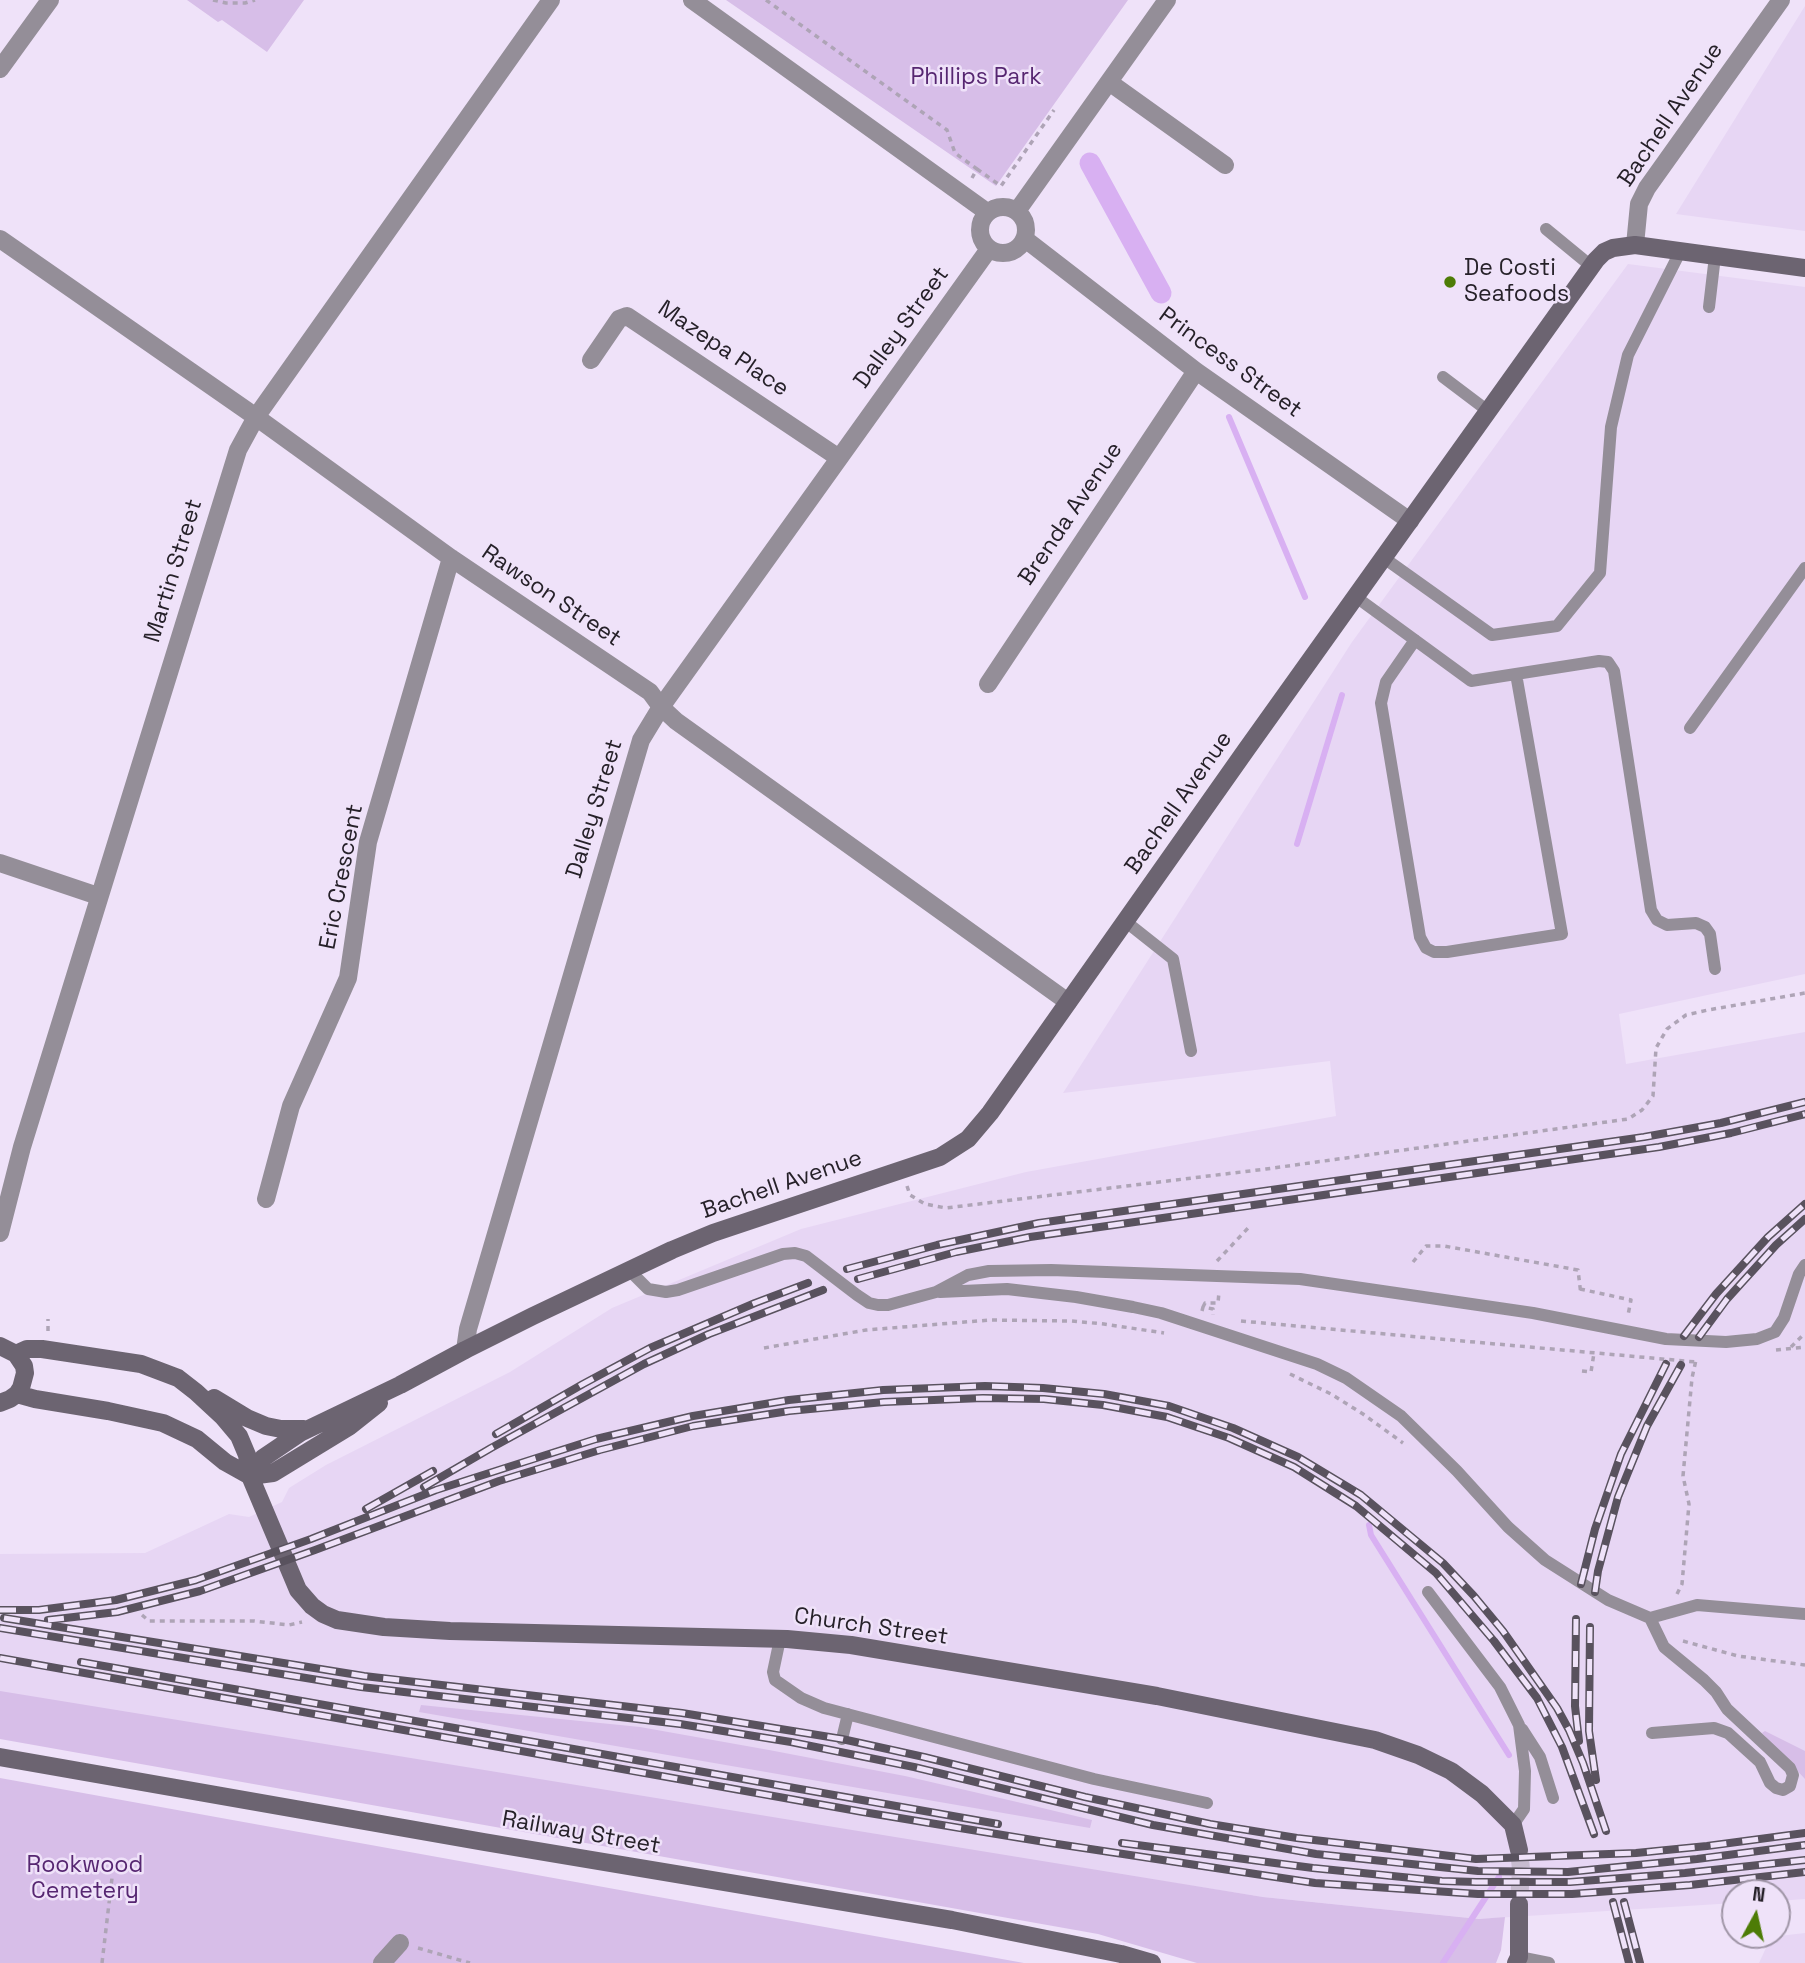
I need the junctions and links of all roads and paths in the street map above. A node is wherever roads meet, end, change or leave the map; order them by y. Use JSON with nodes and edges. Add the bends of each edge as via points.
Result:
{"nodes":[{"id":1,"x":50,"y":0,"type":"edge"},
{"id":2,"x":213,"y":0,"type":"edge"},
{"id":3,"x":255,"y":0,"type":"edge"},
{"id":4,"x":551,"y":0,"type":"edge"},
{"id":5,"x":692,"y":0,"type":"edge"},
{"id":6,"x":766,"y":0,"type":"edge"},
{"id":7,"x":1167,"y":0,"type":"edge"},
{"id":8,"x":1781,"y":0,"type":"edge"},
{"id":9,"x":0,"y":69,"type":"edge"},
{"id":10,"x":1109,"y":82,"type":"junction"},
{"id":11,"x":1054,"y":110,"type":"dead end"},
{"id":12,"x":1225,"y":164,"type":"dead end"},
{"id":13,"x":977,"y":169,"type":"junction"},
{"id":14,"x":961,"y":194,"type":"junction"},
{"id":15,"x":1017,"y":211,"type":"junction"},
{"id":16,"x":987,"y":212,"type":"junction"},
{"id":17,"x":1546,"y":229,"type":"dead end"},
{"id":18,"x":0,"y":239,"type":"edge"},
{"id":19,"x":1025,"y":239,"type":"junction"},
{"id":20,"x":1634,"y":245,"type":"junction"},
{"id":21,"x":989,"y":249,"type":"junction"},
{"id":22,"x":1679,"y":251,"type":"junction"},
{"id":23,"x":1715,"y":256,"type":"junction"},
{"id":24,"x":1591,"y":266,"type":"junction"},
{"id":25,"x":1805,"y":268,"type":"edge"},
{"id":26,"x":1709,"y":307,"type":"dead end"},
{"id":27,"x":591,"y":360,"type":"dead end"},
{"id":28,"x":1196,"y":371,"type":"junction"},
{"id":29,"x":1443,"y":377,"type":"dead end"},
{"id":30,"x":1489,"y":411,"type":"junction"},
{"id":31,"x":256,"y":417,"type":"junction"},
{"id":32,"x":839,"y":458,"type":"junction"},
{"id":33,"x":1410,"y":522,"type":"junction"},
{"id":34,"x":451,"y":558,"type":"junction"},
{"id":35,"x":1384,"y":558,"type":"junction"},
{"id":36,"x":1805,"y":568,"type":"edge"},
{"id":37,"x":1356,"y":597,"type":"junction"},
{"id":38,"x":1415,"y":640,"type":"junction"},
{"id":39,"x":1516,"y":674,"type":"junction"},
{"id":40,"x":988,"y":684,"type":"dead end"},
{"id":41,"x":661,"y":707,"type":"junction"},
{"id":42,"x":1690,"y":728,"type":"dead end"},
{"id":43,"x":0,"y":863,"type":"edge"},
{"id":44,"x":98,"y":896,"type":"junction"},
{"id":45,"x":1125,"y":921,"type":"junction"},
{"id":46,"x":1715,"y":969,"type":"dead end"},
{"id":47,"x":1805,"y":993,"type":"edge"},
{"id":48,"x":1068,"y":1002,"type":"junction"},
{"id":49,"x":1191,"y":1051,"type":"dead end"},
{"id":50,"x":900,"y":1170,"type":"junction"},
{"id":51,"x":266,"y":1199,"type":"dead end"},
{"id":52,"x":0,"y":1233,"type":"edge"},
{"id":53,"x":1413,"y":1262,"type":"dead end"},
{"id":54,"x":1805,"y":1265,"type":"edge"},
{"id":55,"x":630,"y":1271,"type":"junction"},
{"id":56,"x":936,"y":1292,"type":"junction"},
{"id":57,"x":1628,"y":1317,"type":"dead end"},
{"id":58,"x":1212,"y":1319,"type":"dead end"},
{"id":59,"x":1234,"y":1320,"type":"dead end"},
{"id":60,"x":1197,"y":1325,"type":"junction"},
{"id":61,"x":1805,"y":1333,"type":"edge"},
{"id":62,"x":1170,"y":1334,"type":"dead end"},
{"id":63,"x":764,"y":1348,"type":"dead end"},
{"id":64,"x":1790,"y":1349,"type":"dead end"},
{"id":65,"x":8,"y":1350,"type":"edge"},
{"id":66,"x":465,"y":1350,"type":"junction"},
{"id":67,"x":1594,"y":1353,"type":"junction"},
{"id":68,"x":1696,"y":1356,"type":"dead end"},
{"id":69,"x":1694,"y":1362,"type":"junction"},
{"id":70,"x":1582,"y":1371,"type":"dead end"},
{"id":71,"x":1287,"y":1373,"type":"dead end"},
{"id":72,"x":178,"y":1378,"type":"junction"},
{"id":73,"x":400,"y":1385,"type":"junction"},
{"id":74,"x":17,"y":1394,"type":"junction"},
{"id":75,"x":0,"y":1403,"type":"edge"},
{"id":76,"x":308,"y":1429,"type":"junction"},
{"id":77,"x":1407,"y":1446,"type":"dead end"},
{"id":78,"x":250,"y":1476,"type":"junction"},
{"id":79,"x":1428,"y":1592,"type":"dead end"},
{"id":80,"x":1667,"y":1613,"type":"junction"},
{"id":81,"x":1805,"y":1614,"type":"edge"},
{"id":82,"x":142,"y":1615,"type":"dead end"},
{"id":83,"x":327,"y":1616,"type":"junction"},
{"id":84,"x":1650,"y":1618,"type":"junction"},
{"id":85,"x":780,"y":1639,"type":"junction"},
{"id":86,"x":1681,"y":1640,"type":"dead end"},
{"id":87,"x":1805,"y":1665,"type":"edge"},
{"id":88,"x":848,"y":1714,"type":"junction"},
{"id":89,"x":1519,"y":1725,"type":"junction"},
{"id":90,"x":1652,"y":1733,"type":"dead end"},
{"id":91,"x":842,"y":1739,"type":"dead end"},
{"id":92,"x":0,"y":1757,"type":"edge"},
{"id":93,"x":1553,"y":1798,"type":"dead end"},
{"id":94,"x":1207,"y":1803,"type":"dead end"},
{"id":95,"x":1513,"y":1825,"type":"junction"},
{"id":96,"x":1519,"y":1850,"type":"tunnel mouth"},
{"id":97,"x":112,"y":1878,"type":"dead end"},
{"id":98,"x":1519,"y":1903,"type":"tunnel mouth"},
{"id":99,"x":400,"y":1943,"type":"joint"},
{"id":100,"x":1518,"y":1960,"type":"edge"},
{"id":101,"x":102,"y":1963,"type":"edge"},
{"id":102,"x":382,"y":1963,"type":"edge"},
{"id":103,"x":470,"y":1963,"type":"edge"},
{"id":104,"x":1152,"y":1963,"type":"edge"},
{"id":105,"x":1549,"y":1963,"type":"edge"}],
"edges":[{"from":1,"to":9,"type":"street"},
{"from":2,"to":3,"type":"path"},
{"from":4,"to":31,"type":"street","name":"Martin Street"},
{"from":5,"to":14,"type":"street"},
{"from":6,"to":13,"type":"path","via":[[947,130],[955,153]]},
{"from":7,"to":10,"type":"street"},
{"from":8,"to":20,"type":"street","name":"Bachell Avenue","via":[[1647,188],[1639,204]]},
{"from":10,"to":12,"type":"street"},
{"from":10,"to":15,"type":"street"},
{"from":11,"to":13,"type":"path","via":[[1001,186]]},
{"from":13,"to":14,"type":"path"},
{"from":14,"to":16,"type":"street"},
{"from":15,"to":16,"type":"street","via":[[1002,206]]},
{"from":15,"to":19,"type":"street","via":[[1026,223]]},
{"from":16,"to":21,"type":"street","via":[[979,231]]},
{"from":17,"to":24,"type":"lane"},
{"from":18,"to":31,"type":"street","name":"Rawson Street"},
{"from":19,"to":21,"type":"street","via":[[1009,252]]},
{"from":19,"to":28,"type":"street","name":"Princess Street"},
{"from":20,"to":22,"type":"main road"},
{"from":20,"to":24,"type":"main road","name":"Bachell Avenue","via":[[1604,252]]},
{"from":21,"to":32,"type":"street","name":"Dalley Street"},
{"from":22,"to":23,"type":"main road"},
{"from":22,"to":35,"type":"lane","via":[[1628,355],[1611,427],[1600,573],[1558,626],[1492,635]]},
{"from":23,"to":25,"type":"main road"},
{"from":23,"to":26,"type":"lane"},
{"from":24,"to":30,"type":"main road","name":"Bachell Avenue"},
{"from":27,"to":32,"type":"street","name":"Mazepa Place","via":[[619,318],[627,316]]},
{"from":28,"to":33,"type":"street","name":"Princess Street"},
{"from":28,"to":40,"type":"street","name":"Brenda Avenue"},
{"from":29,"to":30,"type":"lane"},
{"from":30,"to":33,"type":"main road","name":"Bachell Avenue"},
{"from":31,"to":34,"type":"street","name":"Rawson Street"},
{"from":31,"to":44,"type":"street","name":"Martin Street","via":[[238,450]]},
{"from":32,"to":41,"type":"street","name":"Dalley Street"},
{"from":33,"to":35,"type":"main road","name":"Bachell Avenue"},
{"from":34,"to":41,"type":"street","name":"Rawson Street","via":[[650,692]]},
{"from":34,"to":51,"type":"street","name":"Eric Crescent","via":[[369,842],[348,978],[291,1107]]},
{"from":35,"to":37,"type":"main road","name":"Bachell Avenue"},
{"from":36,"to":42,"type":"lane"},
{"from":37,"to":38,"type":"lane"},
{"from":37,"to":45,"type":"main road","name":"Bachell Avenue"},
{"from":38,"to":39,"type":"lane","via":[[1471,681]]},
{"from":38,"to":39,"type":"lane","via":[[1386,682],[1381,703],[1420,937],[1434,952],[1562,933]]},
{"from":39,"to":46,"type":"lane","via":[[1599,661],[1614,671],[1651,910],[1667,925],[1696,923],[1705,927]]},
{"from":41,"to":48,"type":"street","name":"Rawson Street"},
{"from":41,"to":66,"type":"street","name":"Dalley Street","via":[[640,740]]},
{"from":43,"to":44,"type":"street"},
{"from":44,"to":52,"type":"street","name":"Martin Street"},
{"from":45,"to":48,"type":"main road","name":"Bachell Avenue"},
{"from":45,"to":49,"type":"lane","via":[[1173,959]]},
{"from":47,"to":50,"type":"path","via":[[1708,1010],[1686,1016],[1667,1029],[1656,1048],[1653,1096],[1628,1119],[946,1208],[925,1204],[911,1195]]},
{"from":48,"to":50,"type":"main road","name":"Bachell Avenue","via":[[968,1139],[940,1157]]},
{"from":50,"to":55,"type":"main road","name":"Bachell Avenue","via":[[713,1233]]},
{"from":53,"to":57,"type":"path","via":[[1426,1246],[1444,1246],[1578,1270],[1581,1292],[1631,1300]]},
{"from":54,"to":56,"type":"lane","via":[[1775,1332],[1745,1341],[1666,1339],[1565,1318],[1300,1279],[1012,1270],[968,1275]]},
{"from":55,"to":56,"type":"lane","via":[[648,1289],[666,1292],[783,1255],[800,1254],[869,1303],[888,1305]]},
{"from":55,"to":66,"type":"main road","name":"Bachell Avenue"},
{"from":56,"to":60,"type":"lane","via":[[1021,1290],[1133,1307]]},
{"from":58,"to":60,"type":"path","via":[[1213,1309],[1203,1307]]},
{"from":59,"to":67,"type":"path"},
{"from":60,"to":84,"type":"lane","via":[[1317,1364],[1373,1395],[1428,1441],[1545,1560],[1608,1600]]},
{"from":61,"to":64,"type":"path"},
{"from":62,"to":63,"type":"path","via":[[1082,1322],[990,1320],[866,1330]]},
{"from":65,"to":72,"type":"main road","name":"Church Street","via":[[103,1357],[141,1364]]},
{"from":65,"to":74,"type":"main road","via":[[24,1366]]},
{"from":66,"to":73,"type":"main road","name":"Bachell Avenue"},
{"from":67,"to":69,"type":"path"},
{"from":67,"to":70,"type":"path","via":[[1591,1372]]},
{"from":68,"to":69,"type":"path"},
{"from":69,"to":80,"type":"path","via":[[1684,1476],[1689,1504],[1682,1584]]},
{"from":71,"to":77,"type":"path","via":[[1331,1394]]},
{"from":72,"to":76,"type":"main road","via":[[258,1423]]},
{"from":72,"to":78,"type":"main road","name":"Church Street","via":[[234,1429],[247,1455]]},
{"from":73,"to":76,"type":"main road","name":"Bachell Avenue"},
{"from":73,"to":78,"type":"main road","name":"Bachell Avenue","via":[[323,1443],[273,1473]]},
{"from":74,"to":75,"type":"main road"},
{"from":74,"to":78,"type":"main road","via":[[163,1423],[197,1439]]},
{"from":76,"to":78,"type":"main road","name":"Bachell Avenue","via":[[270,1452]]},
{"from":78,"to":83,"type":"main road","name":"Church Street","via":[[298,1590]]},
{"from":79,"to":89,"type":"lane","via":[[1500,1687]]},
{"from":80,"to":81,"type":"lane","via":[[1697,1605]]},
{"from":80,"to":84,"type":"lane"},
{"from":82,"to":83,"type":"path","via":[[149,1621],[289,1625]]},
{"from":83,"to":85,"type":"main road","name":"Church Street","via":[[352,1624],[450,1631]]},
{"from":84,"to":90,"type":"lane","via":[[1664,1647],[1716,1692],[1727,1709],[1790,1768],[1790,1786],[1776,1788],[1760,1762],[1721,1730]]},
{"from":85,"to":88,"type":"lane","via":[[775,1680],[801,1698]]},
{"from":85,"to":95,"type":"main road","name":"Church Street","via":[[850,1645],[1144,1694],[1375,1740],[1451,1771]]},
{"from":86,"to":87,"type":"path","via":[[1738,1656]]},
{"from":88,"to":91,"type":"lane"},
{"from":88,"to":94,"type":"lane","via":[[1094,1779]]},
{"from":89,"to":93,"type":"lane","via":[[1541,1757]]},
{"from":89,"to":95,"type":"lane","via":[[1524,1809]]},
{"from":92,"to":104,"type":"main road","name":"Railway Street","via":[[952,1920]]},
{"from":95,"to":96,"type":"main road"},
{"from":97,"to":101,"type":"path"},
{"from":98,"to":100,"type":"main road"},
{"from":99,"to":102,"type":"street"},
{"from":99,"to":103,"type":"path"},
{"from":100,"to":105,"type":"lane"}]}
